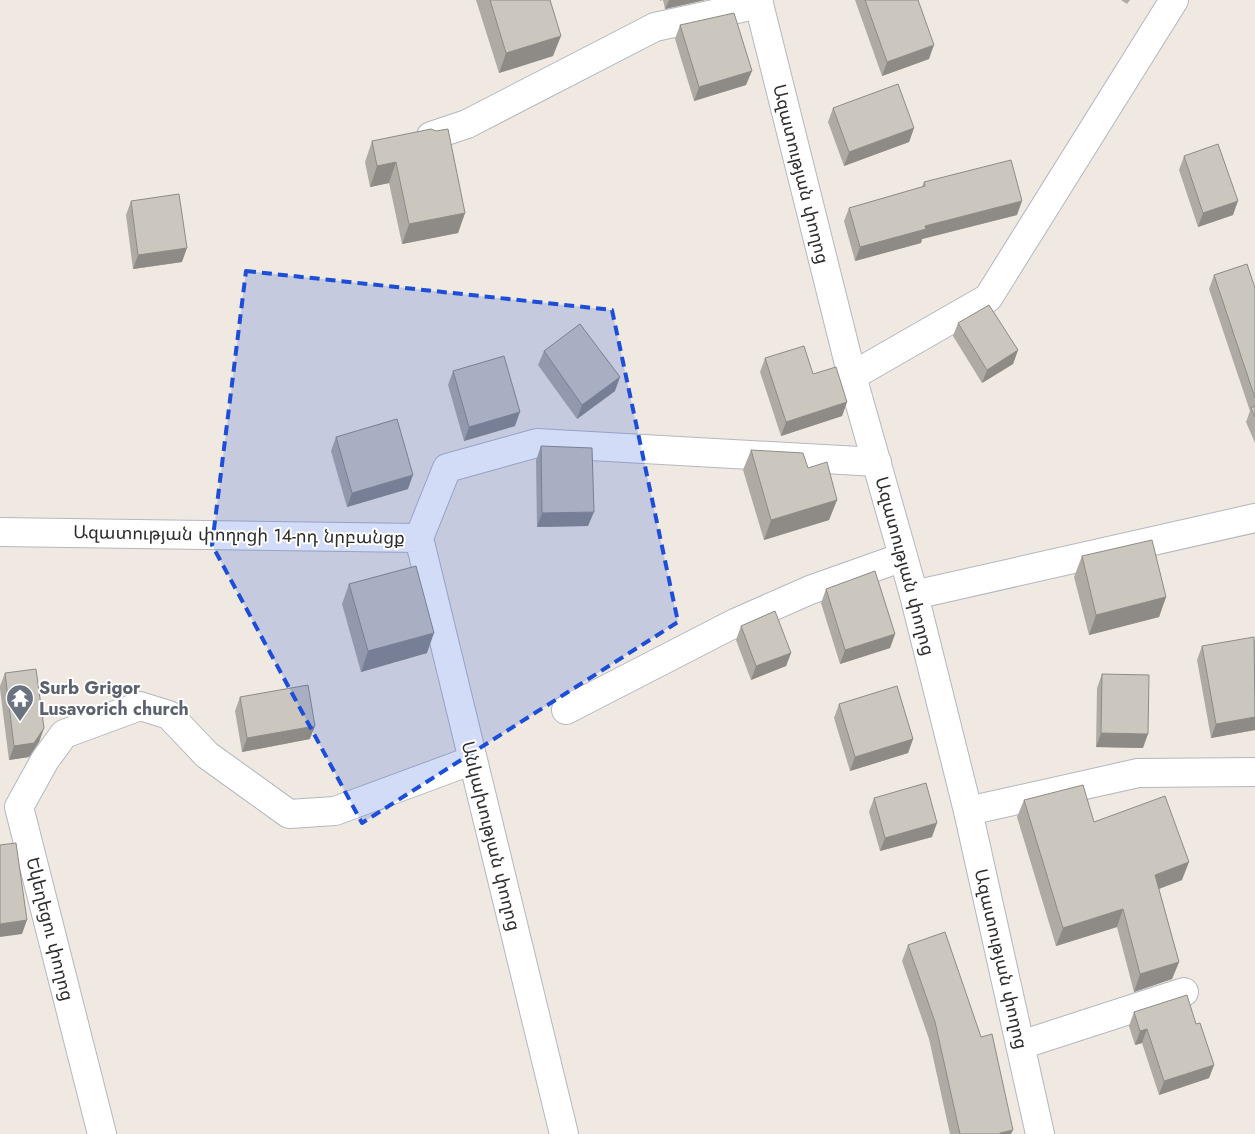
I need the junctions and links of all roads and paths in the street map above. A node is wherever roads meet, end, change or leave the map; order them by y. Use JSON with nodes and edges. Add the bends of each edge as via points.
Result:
{"nodes":[{"id":1,"x":1174,"y":0,"type":"edge"},
{"id":2,"x":759,"y":2,"type":"edge"},
{"id":3,"x":432,"y":136,"type":"edge"},
{"id":4,"x":852,"y":376,"type":"junction"},
{"id":5,"x":876,"y":462,"type":"junction"},
{"id":6,"x":1255,"y":518,"type":"edge"},
{"id":7,"x":0,"y":532,"type":"edge"},
{"id":8,"x":419,"y":538,"type":"junction"},
{"id":9,"x":903,"y":557,"type":"junction"},
{"id":10,"x":914,"y":595,"type":"junction"},
{"id":11,"x":566,"y":710,"type":"dead end"},
{"id":12,"x":473,"y":760,"type":"junction"},
{"id":13,"x":1255,"y":772,"type":"edge"},
{"id":14,"x":968,"y":811,"type":"junction"},
{"id":15,"x":1184,"y":992,"type":"dead end"},
{"id":16,"x":1020,"y":1045,"type":"junction"},
{"id":17,"x":102,"y":1134,"type":"edge"},
{"id":18,"x":564,"y":1134,"type":"edge"},
{"id":19,"x":1040,"y":1134,"type":"edge"}],
"edges":[{"from":1,"to":4,"type":"street","via":[[988,298]]},
{"from":2,"to":3,"type":"street","via":[[655,27],[467,124]]},
{"from":2,"to":4,"type":"street","name":"Ազատության փողոց"},
{"from":4,"to":5,"type":"street","name":"Ազատության փողոց"},
{"from":5,"to":8,"type":"street","name":"Ազատության փողոցի 14-րդ նրբանցք","via":[[537,443],[447,468]]},
{"from":5,"to":9,"type":"street","name":"Ազատության փողոց"},
{"from":6,"to":10,"type":"street"},
{"from":7,"to":8,"type":"street","name":"Ազատության փողոցի 14-րդ նրբանցք"},
{"from":8,"to":12,"type":"street","name":"Անկախության փողոց"},
{"from":9,"to":10,"type":"street","name":"Ազատության փողոց"},
{"from":9,"to":11,"type":"street","via":[[810,590],[735,623]]},
{"from":10,"to":14,"type":"street","name":"Ազատության փողոց"},
{"from":12,"to":17,"type":"street","name":"Եկեղեցու փողոց","via":[[335,811],[289,814],[206,755],[169,714],[140,706],[64,734],[44,760],[19,808]]},
{"from":12,"to":18,"type":"street","name":"Անկախության փողոց"},
{"from":13,"to":14,"type":"street","via":[[1138,773]]},
{"from":14,"to":16,"type":"street","name":"Ազատության փողոց"},
{"from":15,"to":16,"type":"street"},
{"from":16,"to":19,"type":"street","name":"Ազատության փողոց"}]}
